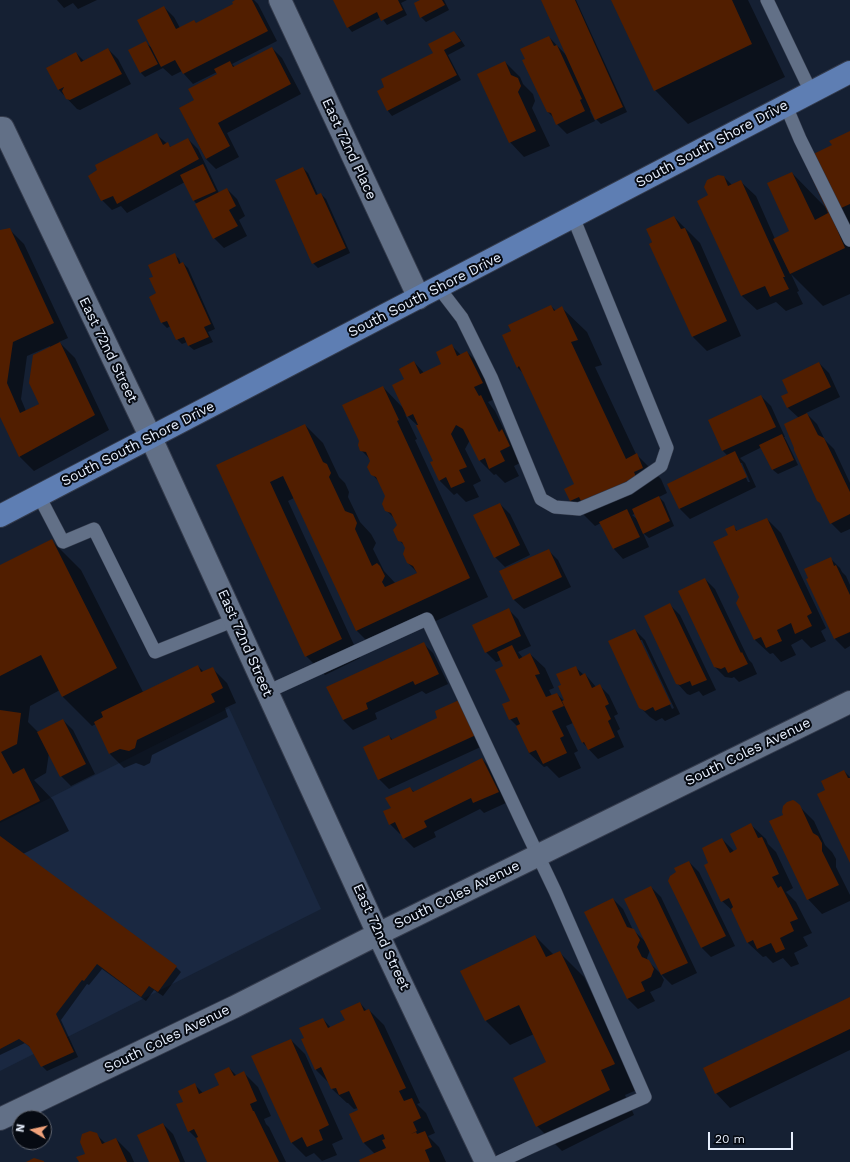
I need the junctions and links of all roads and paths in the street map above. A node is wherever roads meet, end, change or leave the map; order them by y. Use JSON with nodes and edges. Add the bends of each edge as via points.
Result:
{"nodes":[{"id":1,"x":280,"y":0,"type":"edge"},
{"id":2,"x":767,"y":0,"type":"edge"},
{"id":3,"x":850,"y":72,"type":"edge"},
{"id":4,"x":811,"y":92,"type":"junction"},
{"id":5,"x":786,"y":106,"type":"junction"},
{"id":6,"x":0,"y":128,"type":"edge"},
{"id":7,"x":573,"y":217,"type":"junction"},
{"id":8,"x":850,"y":240,"type":"edge"},
{"id":9,"x":439,"y":288,"type":"junction"},
{"id":10,"x":419,"y":298,"type":"junction"},
{"id":11,"x":151,"y":438,"type":"junction"},
{"id":12,"x":39,"y":496,"type":"junction"},
{"id":13,"x":0,"y":516,"type":"edge"},
{"id":14,"x":235,"y":620,"type":"junction"},
{"id":15,"x":267,"y":692,"type":"junction"},
{"id":16,"x":850,"y":702,"type":"edge"},
{"id":17,"x":537,"y":856,"type":"junction"},
{"id":18,"x":378,"y":934,"type":"junction"},
{"id":19,"x":0,"y":1119,"type":"edge"},
{"id":20,"x":486,"y":1162,"type":"edge"},
{"id":21,"x":499,"y":1162,"type":"edge"}],
"edges":[{"from":1,"to":10,"type":"street","name":"East 72nd Place"},
{"from":2,"to":4,"type":"lane"},
{"from":3,"to":4,"type":"main road","name":"South South Shore Drive"},
{"from":4,"to":5,"type":"main road","name":"South South Shore Drive"},
{"from":5,"to":7,"type":"main road","name":"South South Shore Drive"},
{"from":5,"to":8,"type":"lane"},
{"from":6,"to":11,"type":"street","name":"East 72nd Street","via":[[3,128]]},
{"from":7,"to":9,"type":"main road","name":"South South Shore Drive"},
{"from":7,"to":9,"type":"lane","via":[[667,448],[661,466],[629,488],[579,509],[555,507],[541,499],[491,377],[466,324]]},
{"from":9,"to":10,"type":"main road","name":"South South Shore Drive"},
{"from":10,"to":11,"type":"main road","name":"South South Shore Drive"},
{"from":11,"to":12,"type":"main road","name":"South South Shore Drive"},
{"from":11,"to":14,"type":"street","name":"East 72nd Street"},
{"from":12,"to":13,"type":"main road","name":"South South Shore Drive"},
{"from":12,"to":14,"type":"lane","via":[[63,542],[94,529],[155,652]]},
{"from":14,"to":15,"type":"street","name":"East 72nd Street"},
{"from":15,"to":17,"type":"lane","via":[[427,619]]},
{"from":15,"to":18,"type":"street","name":"East 72nd Street"},
{"from":16,"to":17,"type":"street","name":"South Coles Avenue"},
{"from":17,"to":18,"type":"street","name":"South Coles Avenue"},
{"from":17,"to":21,"type":"lane","via":[[555,891],[645,1097]]},
{"from":18,"to":19,"type":"street","name":"South Coles Avenue","via":[[234,1007]]},
{"from":18,"to":20,"type":"street","name":"East 72nd Street"}]}
